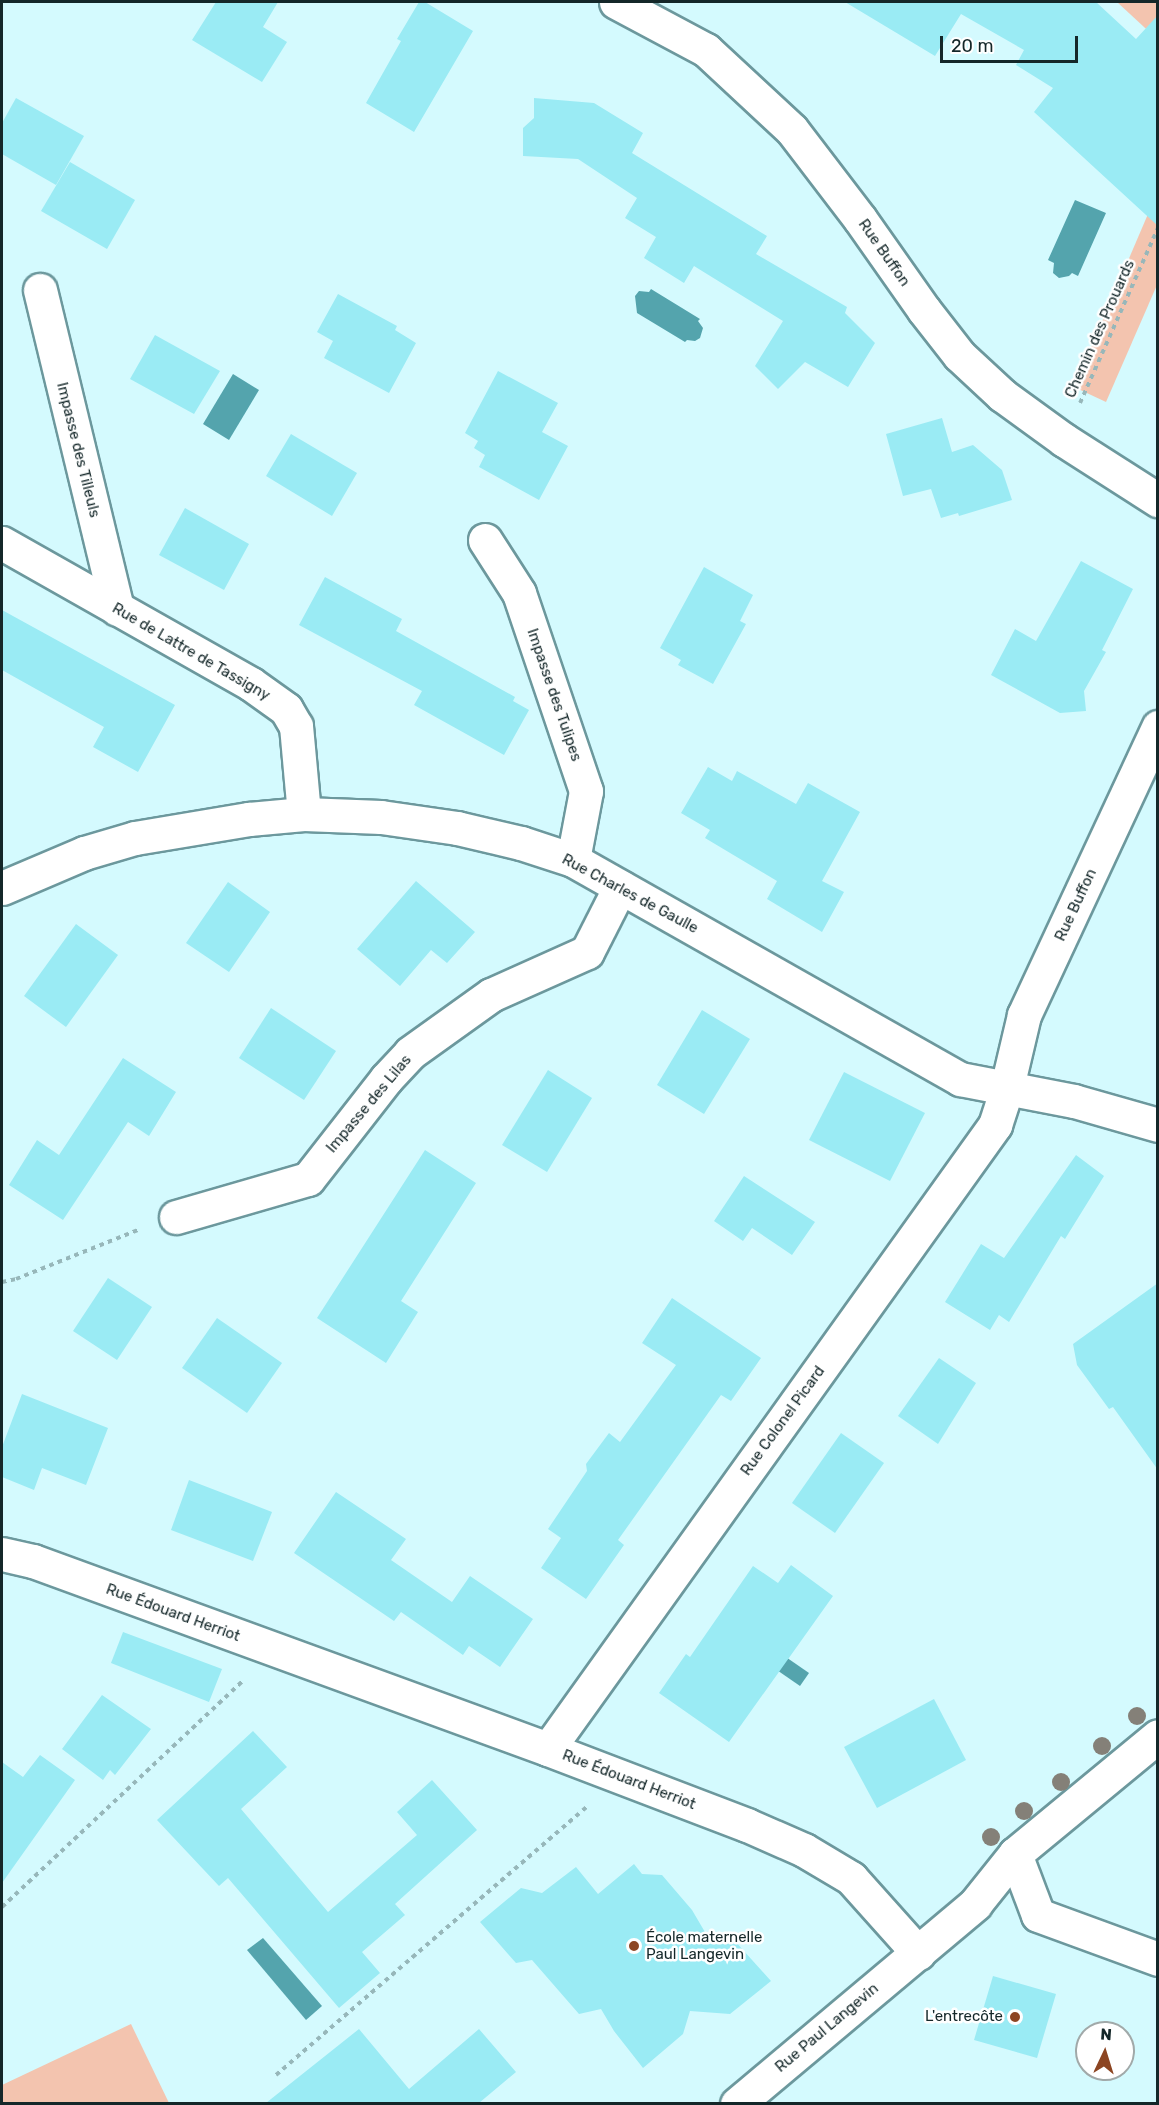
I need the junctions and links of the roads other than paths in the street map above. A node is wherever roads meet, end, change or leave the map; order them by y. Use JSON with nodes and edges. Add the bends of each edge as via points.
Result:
{"nodes":[{"id":1,"x":616,"y":2,"type":"edge"},
{"id":2,"x":40,"y":290,"type":"dead end"},
{"id":3,"x":1158,"y":500,"type":"edge"},
{"id":4,"x":484,"y":540,"type":"dead end"},
{"id":5,"x":2,"y":543,"type":"edge"},
{"id":6,"x":117,"y":609,"type":"junction"},
{"id":7,"x":1158,"y":727,"type":"edge"},
{"id":8,"x":304,"y":814,"type":"junction"},
{"id":9,"x":573,"y":860,"type":"junction"},
{"id":10,"x":620,"y":887,"type":"junction"},
{"id":11,"x":2,"y":888,"type":"edge"},
{"id":12,"x":1008,"y":1087,"type":"junction"},
{"id":13,"x":1158,"y":1125,"type":"edge"},
{"id":14,"x":176,"y":1217,"type":"road end"},
{"id":15,"x":2,"y":1554,"type":"edge"},
{"id":16,"x":1158,"y":1736,"type":"edge"},
{"id":17,"x":548,"y":1749,"type":"junction"},
{"id":18,"x":1015,"y":1854,"type":"junction"},
{"id":19,"x":918,"y":1953,"type":"junction"},
{"id":20,"x":1158,"y":1959,"type":"edge"},
{"id":21,"x":736,"y":2103,"type":"edge"}],
"edges":[{"from":1,"to":3,"type":"street","name":"Rue Buffon","via":[[706,50],[792,130],[959,355],[1002,395]]},
{"from":2,"to":6,"type":"street","name":"Impasse des Tilleuls"},
{"from":4,"to":9,"type":"street","name":"Impasse des Tulipes","via":[[519,593],[586,791]]},
{"from":5,"to":6,"type":"street","name":"Rue de Lattre de Tassigny"},
{"from":6,"to":8,"type":"street","name":"Rue de Lattre de Tassigny","via":[[251,684],[286,709],[296,726]]},
{"from":7,"to":12,"type":"street","name":"Rue Buffon","via":[[1024,1015]]},
{"from":8,"to":9,"type":"street","name":"Rue Charles de Gaulle","via":[[381,817],[457,828]]},
{"from":8,"to":11,"type":"street","name":"Rue Charles de Gaulle","via":[[239,820],[135,838],[84,853]]},
{"from":9,"to":10,"type":"street","name":"Rue Charles de Gaulle"},
{"from":10,"to":12,"type":"street","name":"Rue Charles de Gaulle","via":[[960,1079]]},
{"from":10,"to":14,"type":"street","name":"Impasse des Lilas","via":[[587,952],[491,995],[410,1053],[308,1179]]},
{"from":12,"to":13,"type":"street","name":"Rue Charles de Gaulle"},
{"from":12,"to":17,"type":"street","name":"Rue Colonel Picard","via":[[995,1125]]},
{"from":15,"to":17,"type":"street","name":"Rue Édouard Herriot","via":[[33,1561]]},
{"from":16,"to":18,"type":"street"},
{"from":17,"to":19,"type":"street","name":"Rue Édouard Herriot","via":[[804,1850],[851,1878]]},
{"from":18,"to":19,"type":"street","via":[[975,1904]]},
{"from":18,"to":20,"type":"street","via":[[1038,1915]]},
{"from":19,"to":21,"type":"street","name":"Rue Paul Langevin"}]}
